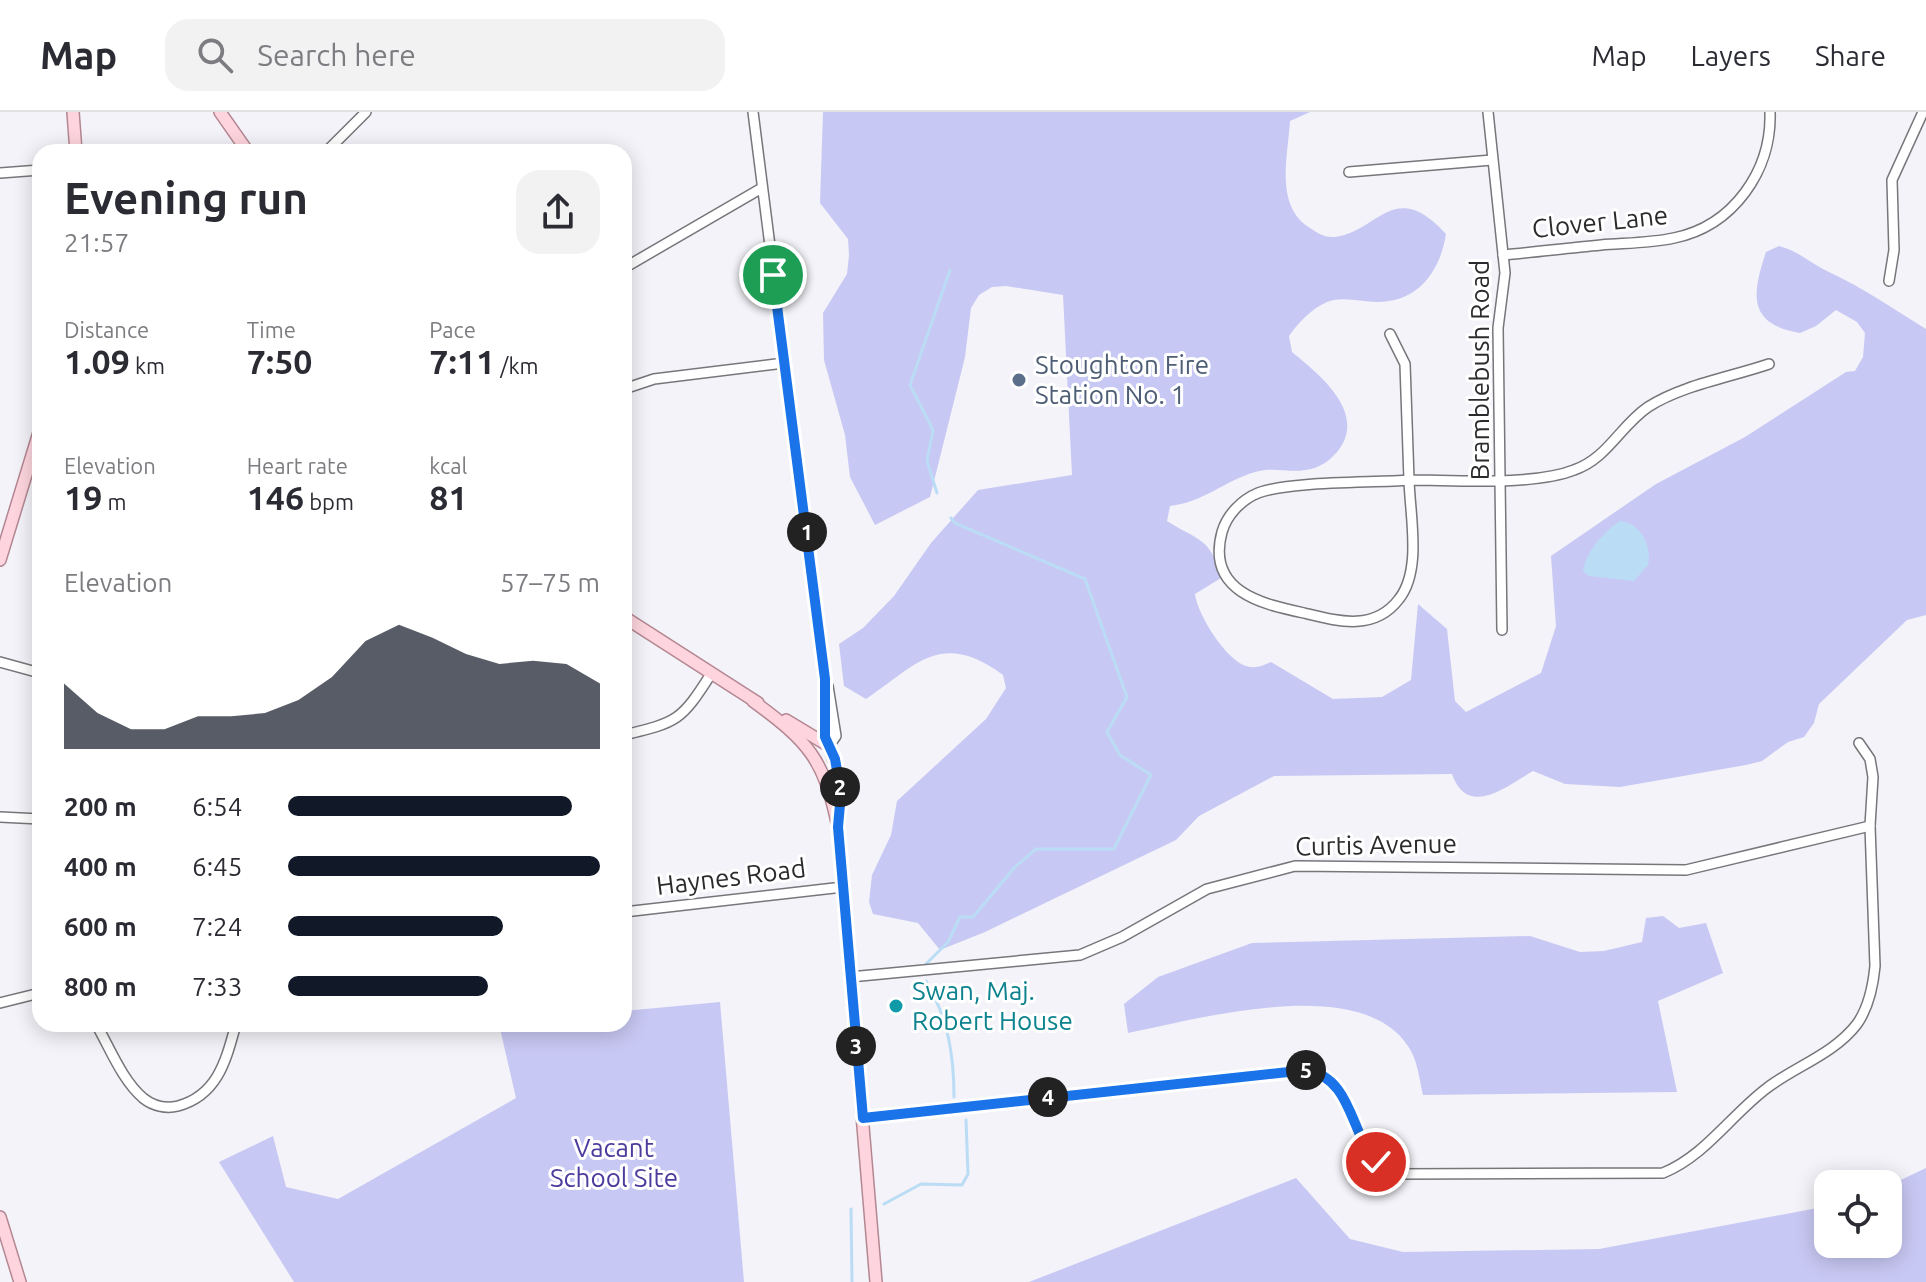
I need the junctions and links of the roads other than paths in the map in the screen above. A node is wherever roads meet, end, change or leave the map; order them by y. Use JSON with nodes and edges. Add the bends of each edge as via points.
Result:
{"nodes":[{"id":1,"x":73,"y":112,"type":"edge"},
{"id":2,"x":220,"y":112,"type":"edge"},
{"id":3,"x":366,"y":112,"type":"edge"},
{"id":4,"x":753,"y":112,"type":"edge"},
{"id":5,"x":1488,"y":112,"type":"edge"},
{"id":6,"x":1770,"y":112,"type":"edge"},
{"id":7,"x":1923,"y":112,"type":"edge"},
{"id":8,"x":75,"y":144,"type":"edge"},
{"id":9,"x":242,"y":144,"type":"edge"},
{"id":10,"x":334,"y":144,"type":"edge"},
{"id":11,"x":1492,"y":160,"type":"junction"},
{"id":12,"x":32,"y":171,"type":"edge"},
{"id":13,"x":1349,"y":172,"type":"dead end"},
{"id":14,"x":0,"y":173,"type":"edge"},
{"id":15,"x":762,"y":188,"type":"junction"},
{"id":16,"x":1503,"y":255,"type":"junction"},
{"id":17,"x":632,"y":263,"type":"edge"},
{"id":18,"x":1889,"y":281,"type":"dead end"},
{"id":19,"x":1390,"y":334,"type":"dead end"},
{"id":20,"x":784,"y":363,"type":"junction"},
{"id":21,"x":1769,"y":364,"type":"dead end"},
{"id":22,"x":632,"y":386,"type":"edge"},
{"id":23,"x":32,"y":470,"type":"edge"},
{"id":24,"x":1501,"y":478,"type":"junction"},
{"id":25,"x":1409,"y":480,"type":"junction"},
{"id":26,"x":0,"y":560,"type":"edge"},
{"id":27,"x":632,"y":622,"type":"edge"},
{"id":28,"x":1502,"y":630,"type":"dead end"},
{"id":29,"x":0,"y":662,"type":"edge"},
{"id":30,"x":32,"y":671,"type":"edge"},
{"id":31,"x":711,"y":674,"type":"junction"},
{"id":32,"x":825,"y":679,"type":"junction"},
{"id":33,"x":753,"y":701,"type":"junction"},
{"id":34,"x":801,"y":728,"type":"junction"},
{"id":35,"x":632,"y":733,"type":"edge"},
{"id":36,"x":823,"y":738,"type":"junction"},
{"id":37,"x":1859,"y":743,"type":"dead end"},
{"id":38,"x":816,"y":757,"type":"junction"},
{"id":39,"x":0,"y":817,"type":"edge"},
{"id":40,"x":32,"y":819,"type":"edge"},
{"id":41,"x":1870,"y":826,"type":"junction"},
{"id":42,"x":838,"y":827,"type":"junction"},
{"id":43,"x":843,"y":887,"type":"junction"},
{"id":44,"x":632,"y":911,"type":"edge"},
{"id":45,"x":850,"y":977,"type":"junction"},
{"id":46,"x":32,"y":995,"type":"edge"},
{"id":47,"x":0,"y":1003,"type":"edge"},
{"id":48,"x":101,"y":1032,"type":"edge"},
{"id":49,"x":233,"y":1032,"type":"edge"},
{"id":50,"x":863,"y":1118,"type":"junction"},
{"id":51,"x":0,"y":1217,"type":"edge"},
{"id":52,"x":20,"y":1282,"type":"edge"},
{"id":53,"x":876,"y":1282,"type":"edge"}],
"edges":[{"from":1,"to":8,"type":"main road"},
{"from":2,"to":9,"type":"main road"},
{"from":3,"to":10,"type":"street"},
{"from":4,"to":15,"type":"street"},
{"from":5,"to":11,"type":"street","name":"Bramblebush Road"},
{"from":6,"to":16,"type":"street","name":"Clover Lane","via":[[1768,144],[1754,181],[1728,211],[1703,227],[1673,238]]},
{"from":7,"to":18,"type":"street","via":[[1892,180],[1894,250]]},
{"from":11,"to":13,"type":"street"},
{"from":11,"to":16,"type":"street","name":"Bramblebush Road"},
{"from":12,"to":14,"type":"street"},
{"from":15,"to":17,"type":"street"},
{"from":15,"to":20,"type":"street"},
{"from":16,"to":24,"type":"street","name":"Bramblebush Road","via":[[1498,328]]},
{"from":19,"to":25,"type":"street","via":[[1405,364]]},
{"from":20,"to":22,"type":"street"},
{"from":20,"to":32,"type":"street"},
{"from":21,"to":24,"type":"street","via":[[1656,402],[1606,451],[1578,469],[1554,476]]},
{"from":23,"to":26,"type":"main road"},
{"from":24,"to":25,"type":"street"},
{"from":24,"to":28,"type":"street","name":"Bramblebush Road"},
{"from":25,"to":25,"type":"street","via":[[1279,489],[1252,496],[1233,511],[1222,534],[1220,554],[1228,578],[1262,605],[1345,622],[1379,616],[1398,601],[1409,579]]},
{"from":27,"to":31,"type":"main road"},
{"from":29,"to":30,"type":"street"},
{"from":31,"to":33,"type":"main road"},
{"from":31,"to":35,"type":"street","via":[[670,724]]},
{"from":32,"to":36,"type":"street"},
{"from":32,"to":36,"type":"street","via":[[836,733]]},
{"from":33,"to":34,"type":"main road"},
{"from":33,"to":38,"type":"main road"},
{"from":34,"to":36,"type":"main road"},
{"from":34,"to":36,"type":"main road"},
{"from":36,"to":38,"type":"main road"},
{"from":36,"to":42,"type":"main road","via":[[835,759],[841,793]]},
{"from":37,"to":41,"type":"street","via":[[1872,766]]},
{"from":38,"to":42,"type":"main road"},
{"from":39,"to":40,"type":"street"},
{"from":41,"to":45,"type":"street","name":"Curtis Avenue","via":[[1686,870],[1295,866],[1207,889],[1080,955]]},
{"from":41,"to":50,"type":"street","via":[[1875,966],[1863,1013],[1840,1041],[1765,1090],[1696,1154],[1663,1173],[1397,1174],[1384,1170],[1368,1153],[1333,1081],[1307,1070]]},
{"from":42,"to":43,"type":"main road"},
{"from":43,"to":44,"type":"street","name":"Haynes Road"},
{"from":43,"to":45,"type":"main road"},
{"from":45,"to":50,"type":"main road"},
{"from":46,"to":47,"type":"street"},
{"from":48,"to":49,"type":"street","via":[[139,1094],[168,1107],[196,1099],[213,1086]]},
{"from":50,"to":53,"type":"main road"},
{"from":51,"to":52,"type":"main road"}]}
